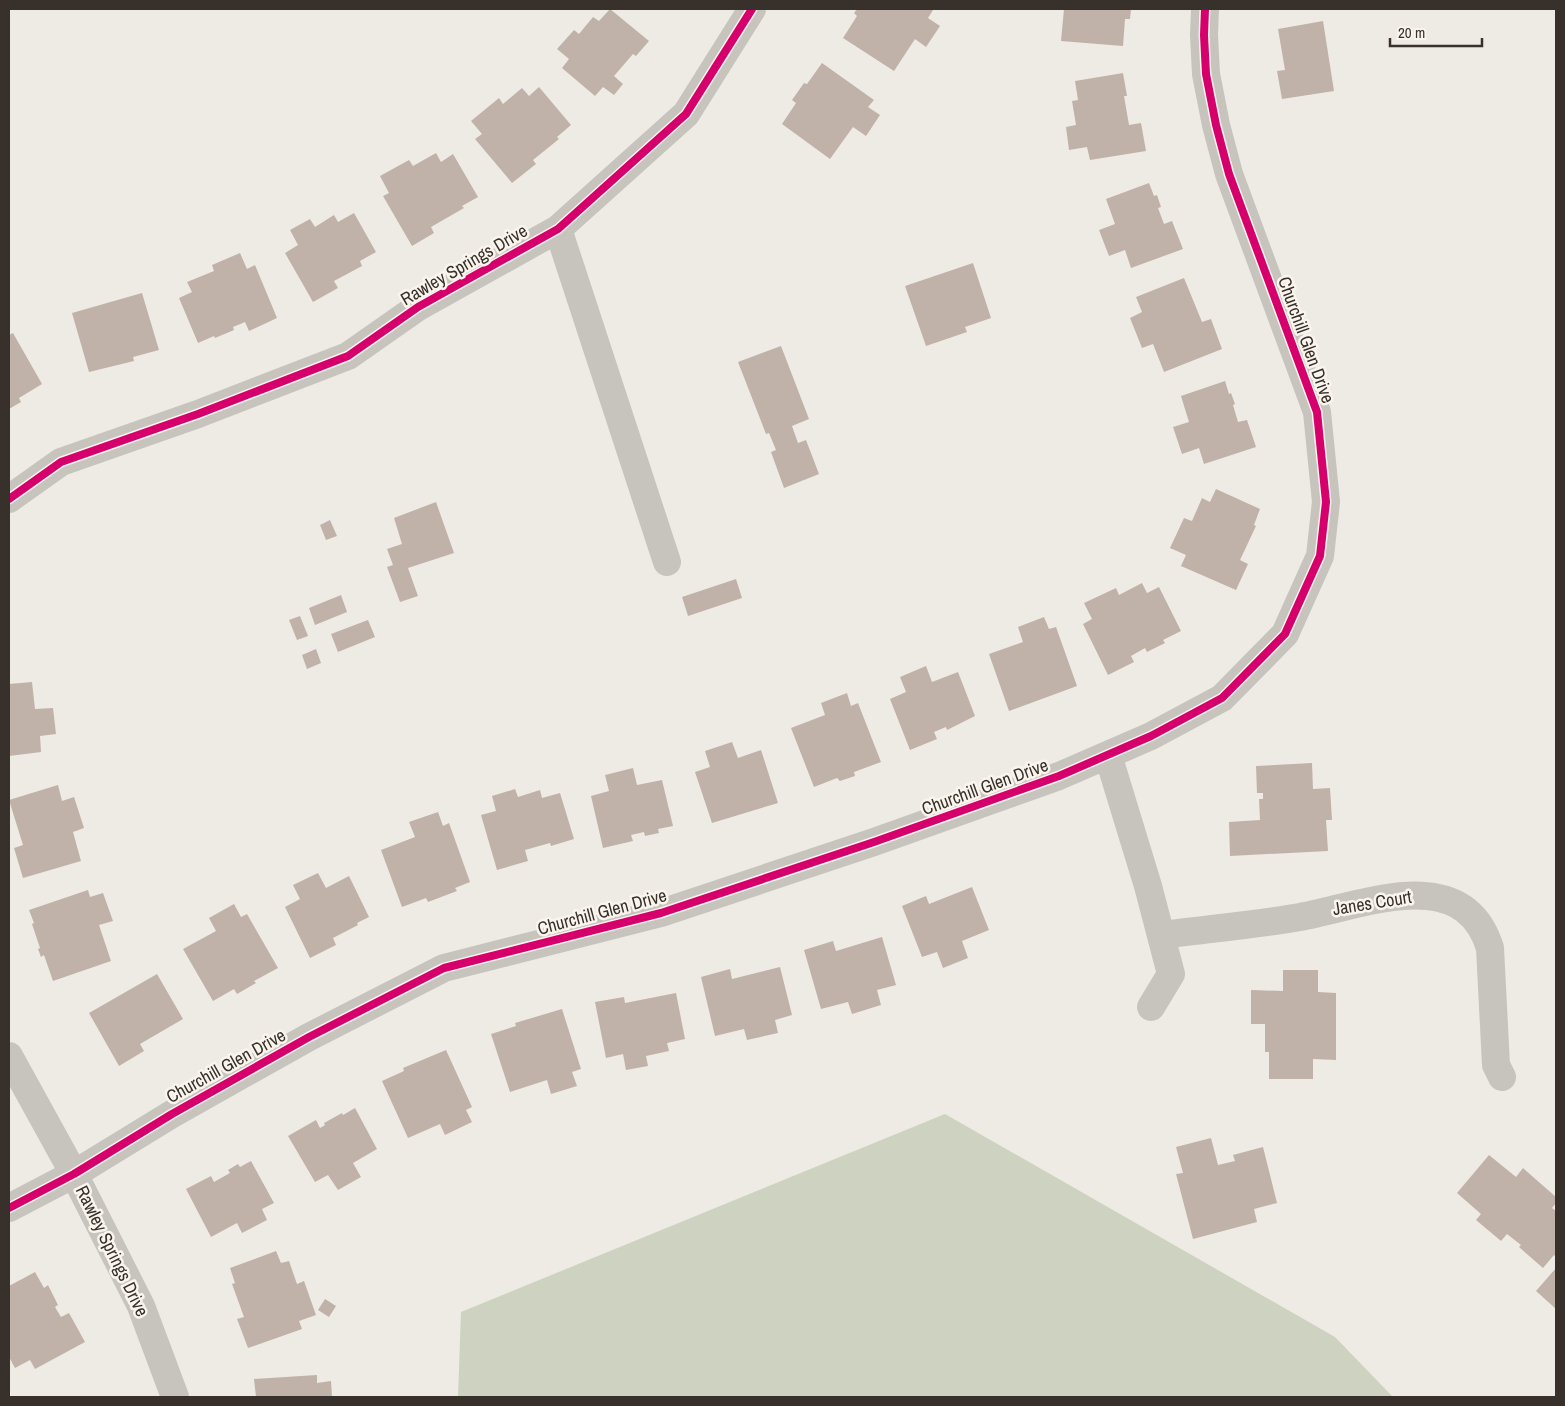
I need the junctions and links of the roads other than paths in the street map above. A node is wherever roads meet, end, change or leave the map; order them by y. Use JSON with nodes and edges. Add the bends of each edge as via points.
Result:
{"nodes":[{"id":1,"x":752,"y":9,"type":"edge"},
{"id":2,"x":1205,"y":9,"type":"edge"},
{"id":3,"x":558,"y":229,"type":"junction"},
{"id":4,"x":9,"y":499,"type":"edge"},
{"id":5,"x":667,"y":562,"type":"dead end"},
{"id":6,"x":1108,"y":755,"type":"junction"},
{"id":7,"x":1161,"y":935,"type":"junction"},
{"id":8,"x":1151,"y":1007,"type":"dead end"},
{"id":9,"x":9,"y":1056,"type":"edge"},
{"id":10,"x":1502,"y":1077,"type":"dead end"},
{"id":11,"x":74,"y":1174,"type":"junction"},
{"id":12,"x":9,"y":1208,"type":"edge"},
{"id":13,"x":175,"y":1397,"type":"edge"}],
"edges":[{"from":1,"to":3,"type":"street","name":"Rawley Springs Drive","via":[[686,114]]},
{"from":2,"to":6,"type":"street","name":"Churchill Glen Drive","via":[[1206,74],[1229,174],[1317,412],[1326,502],[1320,556],[1285,634],[1222,698]]},
{"from":3,"to":4,"type":"street","name":"Rawley Springs Drive","via":[[418,307],[348,356],[61,462]]},
{"from":3,"to":5,"type":"street"},
{"from":6,"to":7,"type":"street"},
{"from":6,"to":11,"type":"street","name":"Churchill Glen Drive","via":[[1022,790],[661,914],[444,968],[206,1095]]},
{"from":7,"to":8,"type":"street","via":[[1171,974]]},
{"from":7,"to":10,"type":"street","name":"Janes Court","via":[[1301,917],[1404,895],[1439,897],[1461,906],[1486,933],[1490,948],[1496,1064]]},
{"from":9,"to":11,"type":"street","name":"Rawley Springs Drive"},
{"from":11,"to":12,"type":"street","name":"Churchill Glen Drive"},
{"from":11,"to":13,"type":"street","name":"Rawley Springs Drive","via":[[141,1306]]}]}
